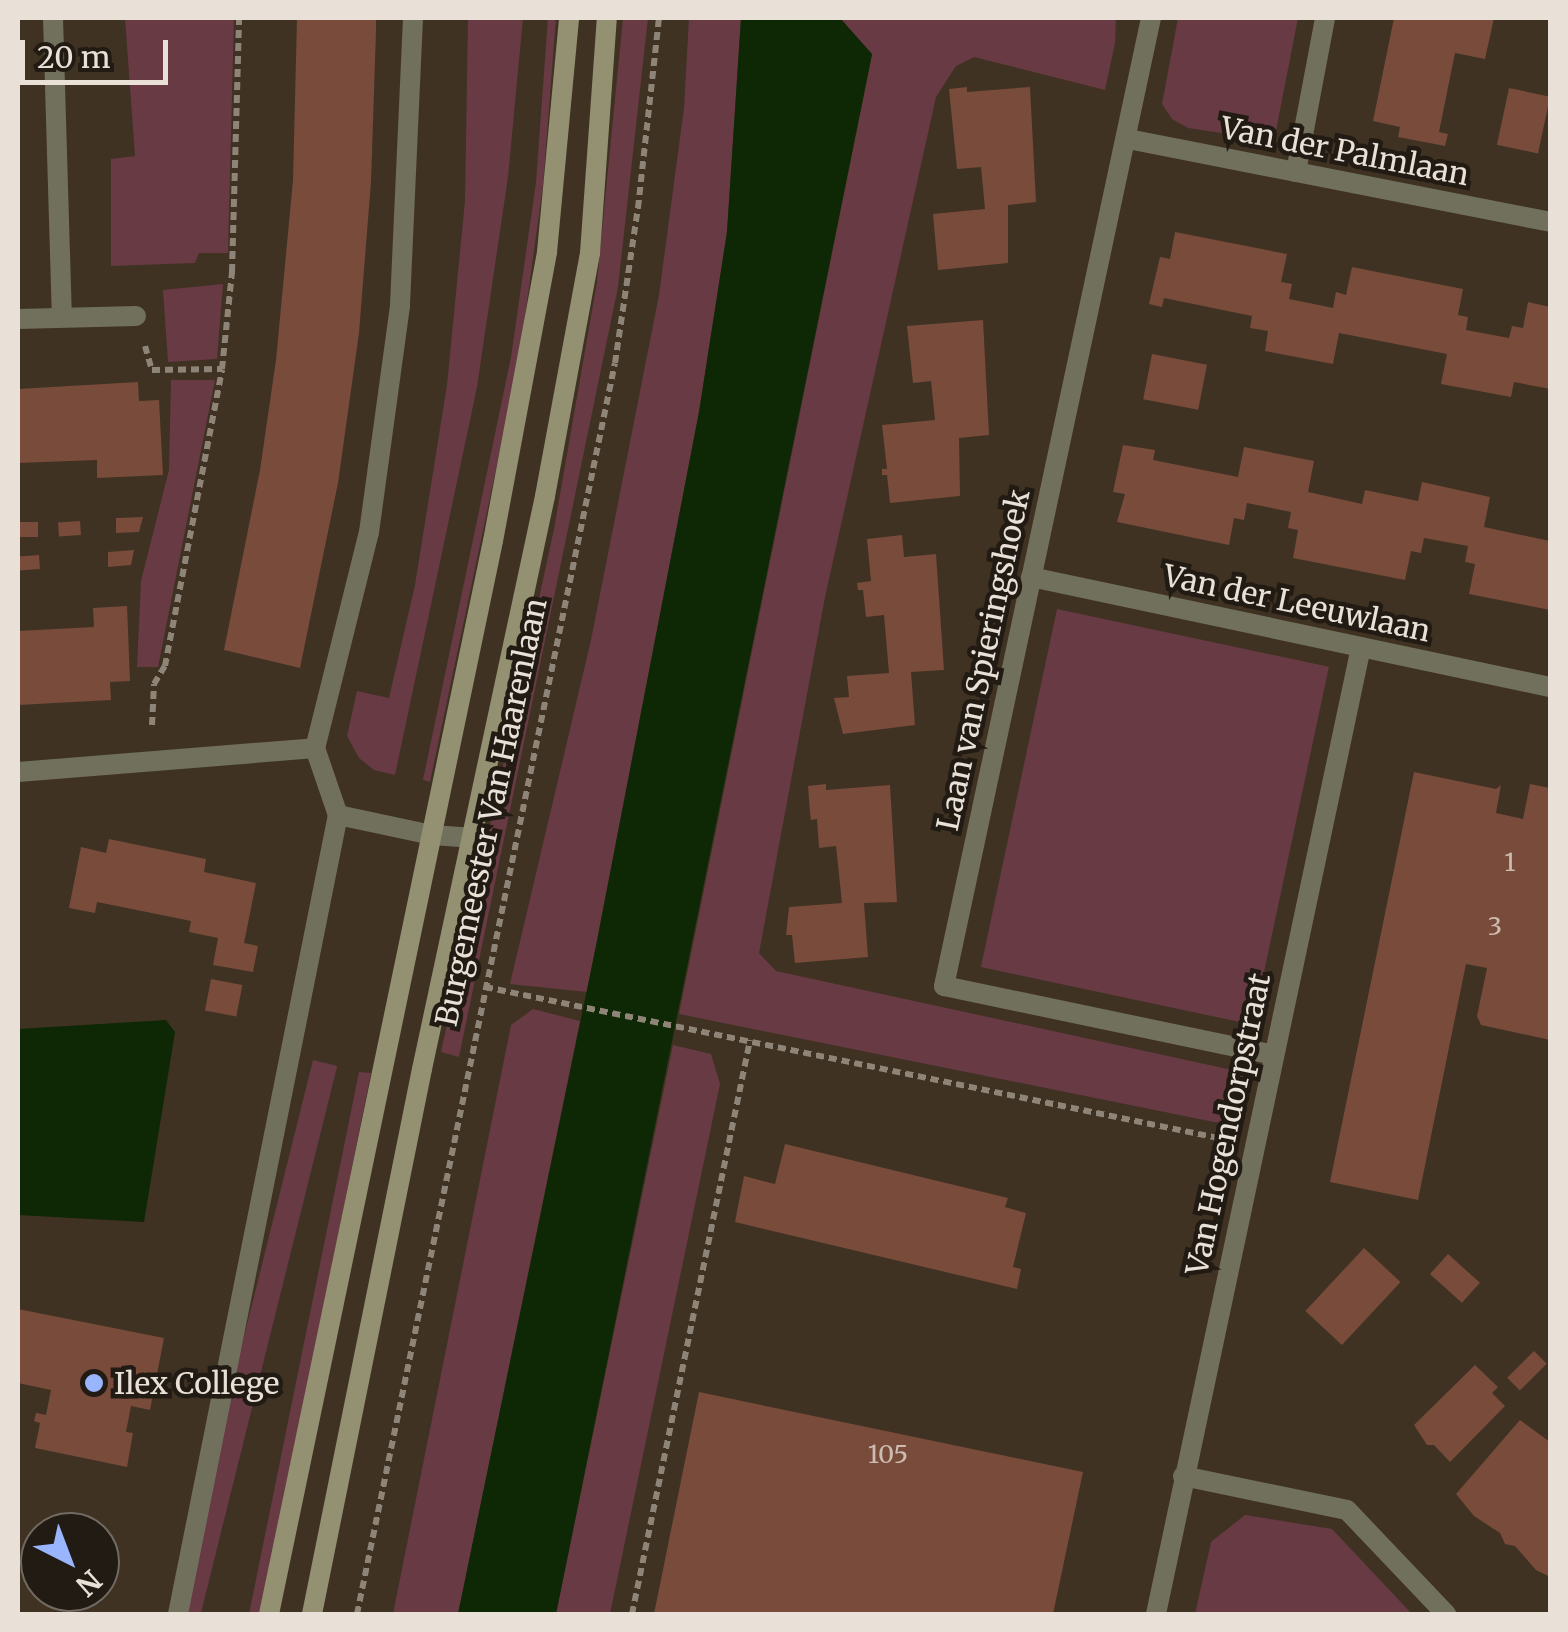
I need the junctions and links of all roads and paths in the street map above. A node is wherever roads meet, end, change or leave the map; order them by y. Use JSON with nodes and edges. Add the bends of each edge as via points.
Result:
{"nodes":[{"id":1,"x":53,"y":18,"type":"edge"},
{"id":2,"x":239,"y":18,"type":"edge"},
{"id":3,"x":413,"y":18,"type":"edge"},
{"id":4,"x":569,"y":18,"type":"edge"},
{"id":5,"x":607,"y":18,"type":"edge"},
{"id":6,"x":659,"y":18,"type":"edge"},
{"id":7,"x":1150,"y":18,"type":"edge"},
{"id":8,"x":1325,"y":18,"type":"edge"},
{"id":9,"x":1128,"y":139,"type":"junction"},
{"id":10,"x":1296,"y":172,"type":"junction"},
{"id":11,"x":1550,"y":222,"type":"edge"},
{"id":12,"x":62,"y":316,"type":"junction"},
{"id":13,"x":136,"y":316,"type":"joint"},
{"id":14,"x":18,"y":319,"type":"edge"},
{"id":15,"x":222,"y":369,"type":"junction"},
{"id":16,"x":1031,"y":577,"type":"junction"},
{"id":17,"x":1360,"y":647,"type":"junction"},
{"id":18,"x":1550,"y":687,"type":"edge"},
{"id":19,"x":315,"y":748,"type":"junction"},
{"id":20,"x":150,"y":762,"type":"junction"},
{"id":21,"x":18,"y":772,"type":"edge"},
{"id":22,"x":338,"y":815,"type":"junction"},
{"id":23,"x":432,"y":835,"type":"junction"},
{"id":24,"x":470,"y":838,"type":"junction"},
{"id":25,"x":485,"y":987,"type":"junction"},
{"id":26,"x":750,"y":1040,"type":"junction"},
{"id":27,"x":1273,"y":1055,"type":"junction"},
{"id":28,"x":1254,"y":1145,"type":"junction"},
{"id":29,"x":1183,"y":1476,"type":"junction"},
{"id":30,"x":178,"y":1614,"type":"edge"},
{"id":31,"x":269,"y":1614,"type":"edge"},
{"id":32,"x":312,"y":1614,"type":"edge"},
{"id":33,"x":357,"y":1614,"type":"edge"},
{"id":34,"x":632,"y":1614,"type":"edge"},
{"id":35,"x":1156,"y":1614,"type":"edge"},
{"id":36,"x":1446,"y":1614,"type":"edge"}],
"edges":[{"from":1,"to":12,"type":"street"},
{"from":2,"to":15,"type":"path","via":[[232,272]]},
{"from":3,"to":19,"type":"street","via":[[395,344],[369,532]]},
{"from":4,"to":23,"type":"main road","name":"Burgemeester Van Haarenlaan","via":[[547,252]]},
{"from":5,"to":24,"type":"main road","name":"Burgemeester Van Haarenlaan","via":[[590,253],[546,496]]},
{"from":6,"to":25,"type":"path","name":"Burgemeester Van Haarenlaan","via":[[615,362]]},
{"from":7,"to":9,"type":"street","name":"Laan van Spieringshoek"},
{"from":8,"to":10,"type":"street"},
{"from":9,"to":10,"type":"street","name":"Van der Palmlaan"},
{"from":9,"to":16,"type":"street","name":"Laan van Spieringshoek"},
{"from":10,"to":11,"type":"street","name":"Van der Palmlaan"},
{"from":12,"to":13,"type":"street"},
{"from":12,"to":14,"type":"street"},
{"from":13,"to":15,"type":"path","via":[[152,370]]},
{"from":15,"to":20,"type":"path","via":[[165,666],[154,684]]},
{"from":16,"to":17,"type":"street","name":"Van der Leeuwlaan"},
{"from":16,"to":27,"type":"street","name":"Laan van Spieringshoek","via":[[944,986]]},
{"from":17,"to":18,"type":"street","name":"Van der Leeuwlaan"},
{"from":17,"to":27,"type":"street","name":"Van Hogendorpstraat"},
{"from":19,"to":20,"type":"street"},
{"from":19,"to":22,"type":"street"},
{"from":20,"to":21,"type":"street"},
{"from":22,"to":23,"type":"street","name":"Burgemeester Van Haarenlaan"},
{"from":22,"to":30,"type":"street"},
{"from":23,"to":24,"type":"street","name":"Burgemeester Van Haarenlaan"},
{"from":23,"to":31,"type":"main road","name":"Burgemeester Van Haarenlaan"},
{"from":24,"to":32,"type":"main road","name":"Burgemeester Van Haarenlaan"},
{"from":25,"to":26,"type":"path"},
{"from":25,"to":33,"type":"path","name":"Burgemeester Van Haarenlaan"},
{"from":26,"to":28,"type":"path"},
{"from":26,"to":34,"type":"path"},
{"from":27,"to":28,"type":"street","name":"Van Hogendorpstraat"},
{"from":28,"to":29,"type":"street","name":"Van Hogendorpstraat"},
{"from":29,"to":35,"type":"street","name":"Van Hogendorpstraat"},
{"from":29,"to":36,"type":"street","via":[[1348,1510]]}]}
